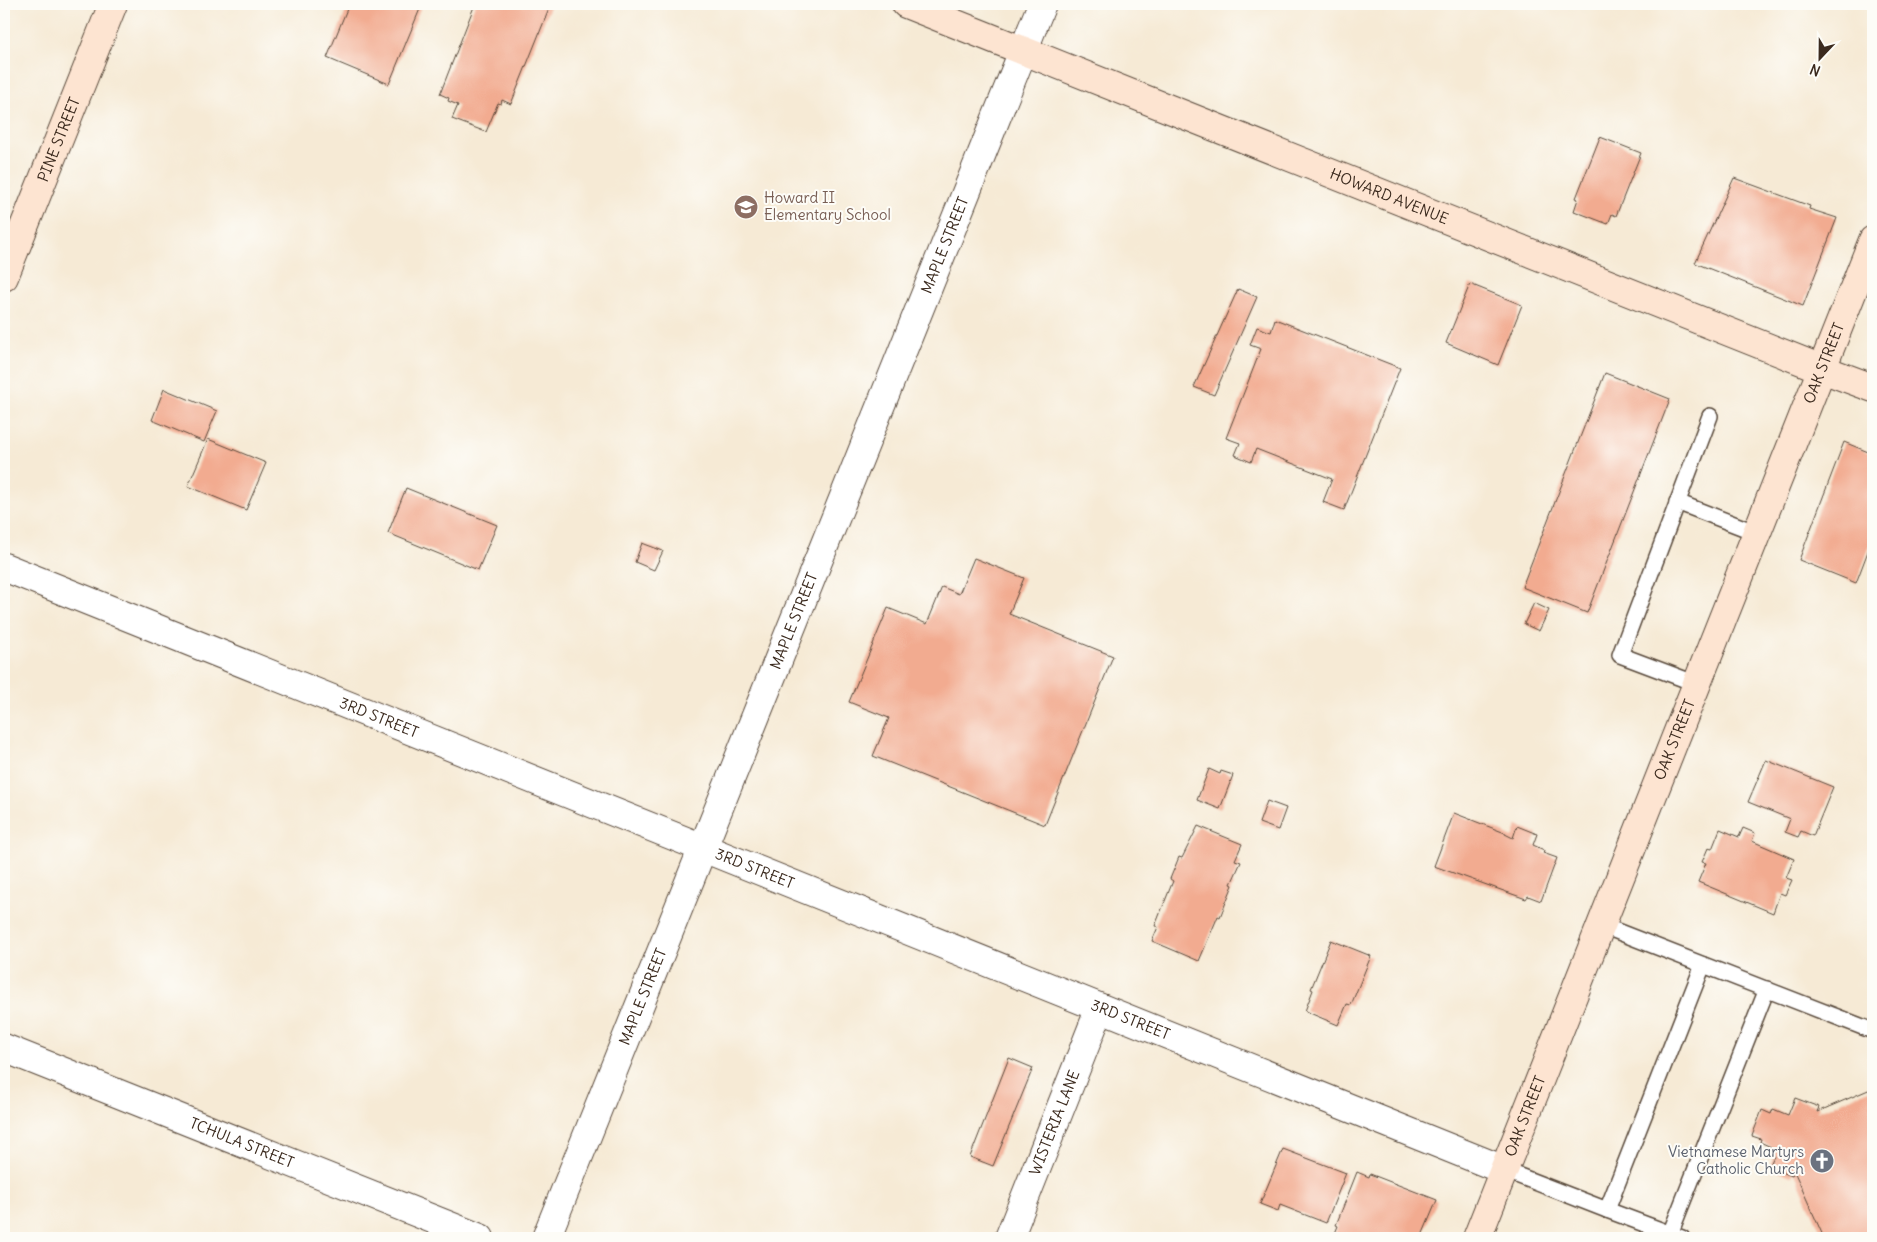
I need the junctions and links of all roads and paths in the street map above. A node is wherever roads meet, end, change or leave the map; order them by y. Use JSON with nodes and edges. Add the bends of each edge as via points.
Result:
{"nodes":[{"id":1,"x":113,"y":4,"type":"edge"},
{"id":2,"x":906,"y":4,"type":"edge"},
{"id":3,"x":1042,"y":4,"type":"edge"},
{"id":4,"x":1024,"y":51,"type":"junction"},
{"id":5,"x":1873,"y":240,"type":"edge"},
{"id":6,"x":4,"y":277,"type":"edge"},
{"id":7,"x":1822,"y":369,"type":"junction"},
{"id":8,"x":1873,"y":388,"type":"edge"},
{"id":9,"x":1710,"y":416,"type":"dead end"},
{"id":10,"x":1678,"y":502,"type":"junction"},
{"id":11,"x":1757,"y":533,"type":"junction"},
{"id":12,"x":4,"y":567,"type":"edge"},
{"id":13,"x":1697,"y":684,"type":"junction"},
{"id":14,"x":703,"y":848,"type":"junction"},
{"id":15,"x":1601,"y":925,"type":"junction"},
{"id":16,"x":1703,"y":965,"type":"junction"},
{"id":17,"x":1767,"y":989,"type":"junction"},
{"id":18,"x":1100,"y":1008,"type":"junction"},
{"id":19,"x":1873,"y":1031,"type":"edge"},
{"id":20,"x":4,"y":1048,"type":"edge"},
{"id":21,"x":1504,"y":1170,"type":"junction"},
{"id":22,"x":1607,"y":1210,"type":"junction"},
{"id":23,"x":1676,"y":1236,"type":"edge"},
{"id":24,"x":480,"y":1238,"type":"edge"},
{"id":25,"x":546,"y":1238,"type":"edge"},
{"id":26,"x":1009,"y":1238,"type":"edge"},
{"id":27,"x":1477,"y":1238,"type":"edge"}],
"edges":[{"from":1,"to":6,"type":"main road","name":"PINE STREET"},
{"from":2,"to":4,"type":"main road","name":"HOWARD AVENUE"},
{"from":3,"to":4,"type":"street","name":"MAPLE STREET"},
{"from":4,"to":7,"type":"main road","name":"HOWARD AVENUE"},
{"from":4,"to":14,"type":"street","name":"MAPLE STREET"},
{"from":5,"to":7,"type":"main road","name":"OAK STREET"},
{"from":7,"to":8,"type":"main road","name":"HOWARD AVENUE"},
{"from":7,"to":11,"type":"main road","name":"OAK STREET"},
{"from":9,"to":10,"type":"lane"},
{"from":10,"to":11,"type":"lane"},
{"from":10,"to":13,"type":"lane","via":[[1620,655]]},
{"from":11,"to":13,"type":"main road","name":"OAK STREET"},
{"from":12,"to":14,"type":"street","name":"3RD STREET"},
{"from":13,"to":15,"type":"main road","name":"OAK STREET"},
{"from":14,"to":18,"type":"street","name":"3RD STREET"},
{"from":14,"to":25,"type":"street","name":"MAPLE STREET"},
{"from":15,"to":16,"type":"lane"},
{"from":15,"to":21,"type":"main road","name":"OAK STREET"},
{"from":16,"to":17,"type":"lane"},
{"from":16,"to":22,"type":"lane"},
{"from":17,"to":19,"type":"lane"},
{"from":17,"to":23,"type":"lane"},
{"from":18,"to":21,"type":"street","name":"3RD STREET"},
{"from":18,"to":26,"type":"street","name":"WISTERIA LANE"},
{"from":20,"to":24,"type":"street","name":"TCHULA STREET"},
{"from":21,"to":22,"type":"lane"},
{"from":21,"to":27,"type":"main road","name":"OAK STREET"},
{"from":22,"to":23,"type":"lane"}]}
